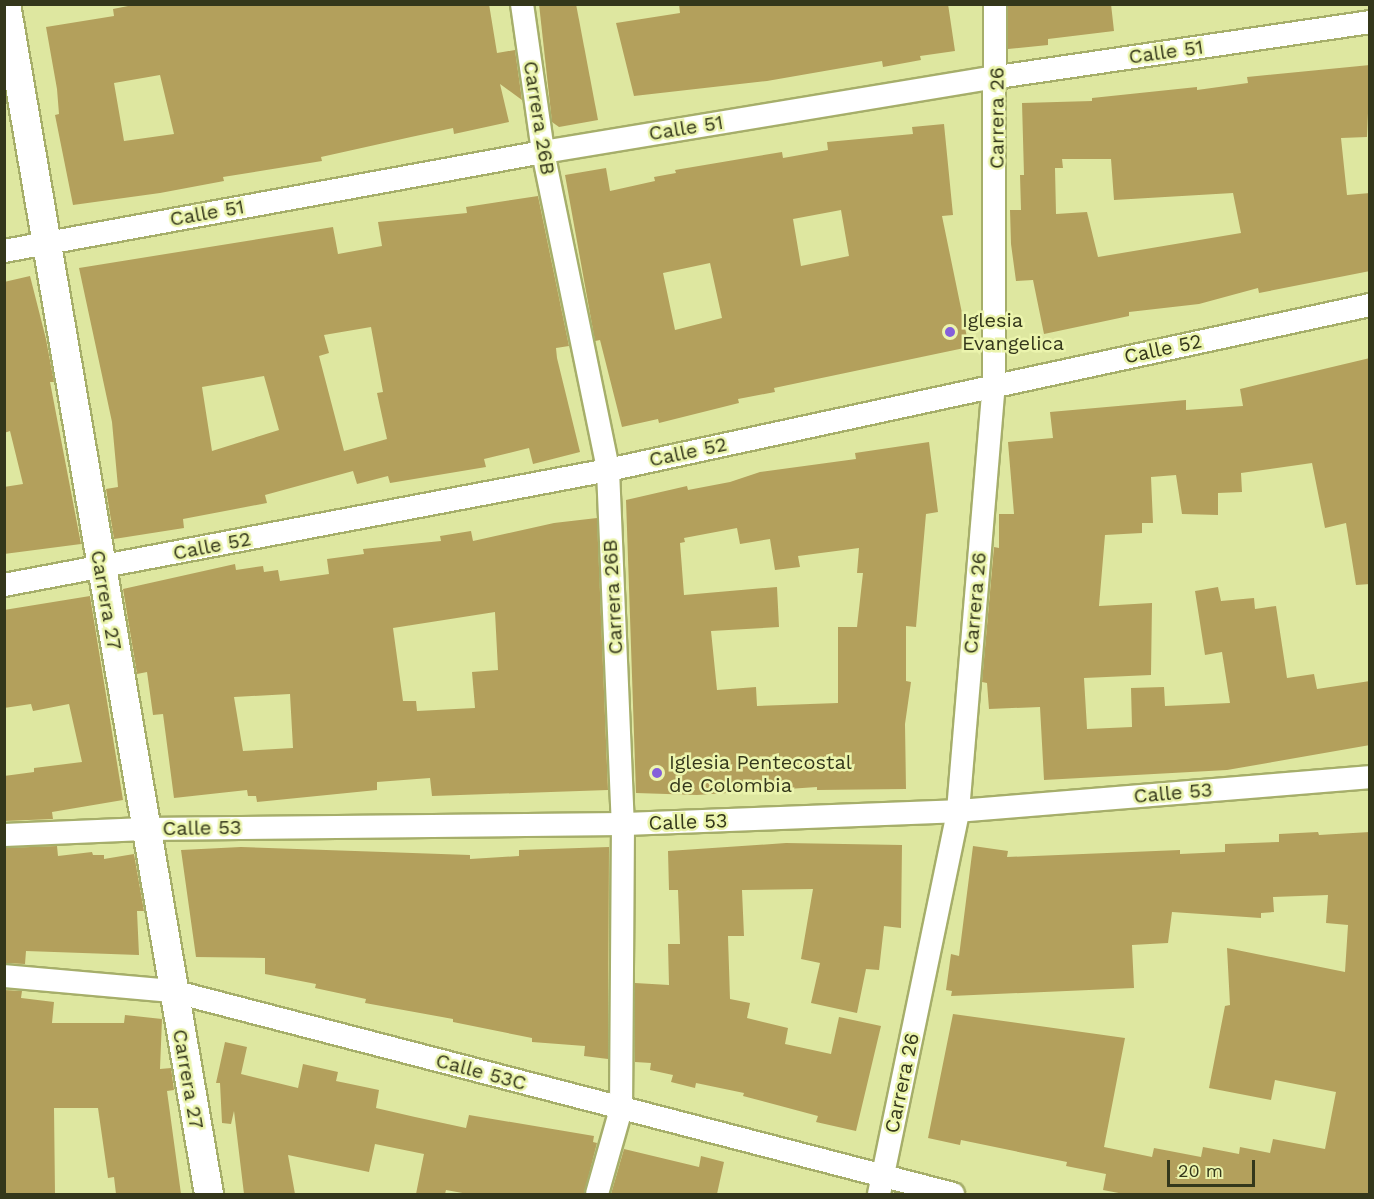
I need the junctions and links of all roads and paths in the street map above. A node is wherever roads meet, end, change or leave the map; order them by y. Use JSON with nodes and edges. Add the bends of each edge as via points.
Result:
{"nodes":[{"id":1,"x":6,"y":4,"type":"edge"},
{"id":2,"x":522,"y":4,"type":"edge"},
{"id":3,"x":995,"y":4,"type":"edge"},
{"id":4,"x":1370,"y":22,"type":"edge"},
{"id":5,"x":998,"y":77,"type":"junction"},
{"id":6,"x":543,"y":152,"type":"junction"},
{"id":7,"x":46,"y":243,"type":"junction"},
{"id":8,"x":4,"y":251,"type":"edge"},
{"id":9,"x":1370,"y":305,"type":"edge"},
{"id":10,"x":994,"y":386,"type":"junction"},
{"id":11,"x":608,"y":470,"type":"junction"},
{"id":12,"x":100,"y":567,"type":"junction"},
{"id":13,"x":4,"y":585,"type":"edge"},
{"id":14,"x":1370,"y":777,"type":"edge"},
{"id":15,"x":958,"y":811,"type":"junction"},
{"id":16,"x":623,"y":824,"type":"junction"},
{"id":17,"x":145,"y":829,"type":"junction"},
{"id":18,"x":4,"y":835,"type":"edge"},
{"id":19,"x":4,"y":976,"type":"edge"},
{"id":20,"x":172,"y":991,"type":"junction"},
{"id":21,"x":621,"y":1109,"type":"junction"},
{"id":22,"x":881,"y":1186,"type":"edge"},
{"id":23,"x":209,"y":1194,"type":"edge"},
{"id":24,"x":597,"y":1194,"type":"edge"},
{"id":25,"x":953,"y":1194,"type":"edge"}],
"edges":[{"from":1,"to":7,"type":"street","name":"Carrera 27"},
{"from":2,"to":6,"type":"street","name":"Carrera 26B"},
{"from":3,"to":5,"type":"street","name":"Carrera 26"},
{"from":4,"to":5,"type":"street","name":"Calle 51"},
{"from":5,"to":6,"type":"street","name":"Calle 51"},
{"from":5,"to":10,"type":"street","name":"Carrera 26"},
{"from":6,"to":7,"type":"street","name":"Calle 51"},
{"from":6,"to":11,"type":"street","name":"Carrera 26B"},
{"from":7,"to":8,"type":"street","name":"Calle 51"},
{"from":7,"to":12,"type":"street","name":"Carrera 27"},
{"from":9,"to":10,"type":"street","name":"Calle 52"},
{"from":10,"to":11,"type":"street","name":"Calle 52"},
{"from":10,"to":15,"type":"street","name":"Carrera 26"},
{"from":11,"to":12,"type":"street","name":"Calle 52"},
{"from":11,"to":16,"type":"street","name":"Carrera 26B"},
{"from":12,"to":13,"type":"street","name":"Calle 52"},
{"from":12,"to":17,"type":"street","name":"Carrera 27"},
{"from":14,"to":15,"type":"street","name":"Calle 53"},
{"from":15,"to":16,"type":"street","name":"Calle 53"},
{"from":15,"to":22,"type":"street","name":"Carrera 26"},
{"from":16,"to":17,"type":"street","name":"Calle 53"},
{"from":16,"to":21,"type":"street","name":"Carrera 26B"},
{"from":17,"to":18,"type":"street","name":"Calle 53"},
{"from":17,"to":20,"type":"street","name":"Carrera 27"},
{"from":19,"to":20,"type":"street","name":"Calle 53C"},
{"from":20,"to":21,"type":"street","name":"Calle 53C"},
{"from":20,"to":23,"type":"street","name":"Carrera 27"},
{"from":21,"to":22,"type":"street","name":"Calle 53C"},
{"from":21,"to":24,"type":"street","name":"Carrera 26B"},
{"from":22,"to":25,"type":"street","name":"Calle 53C"}]}
